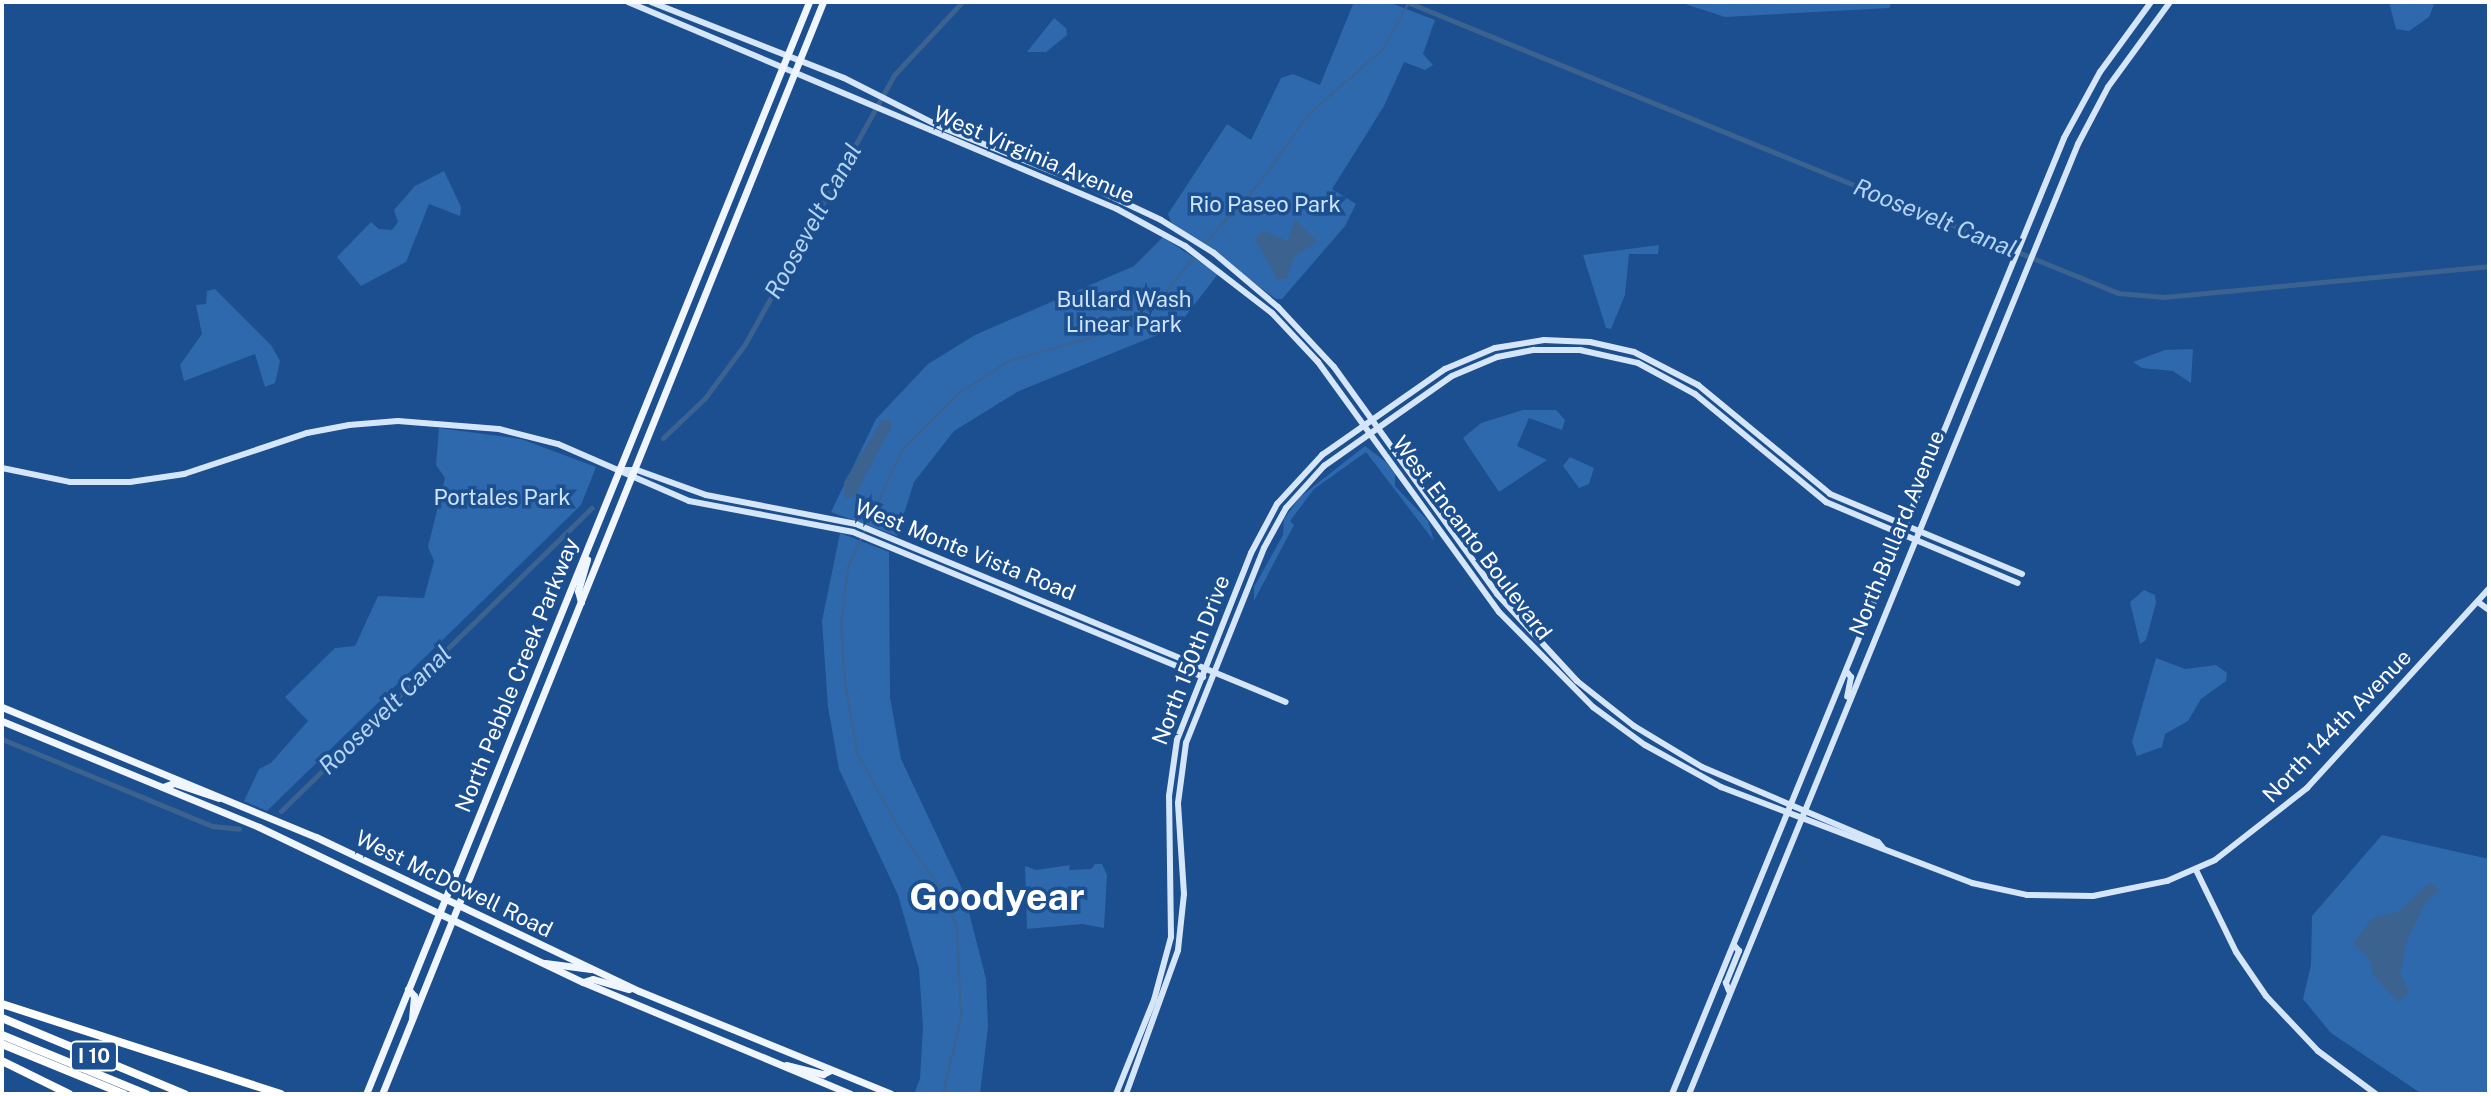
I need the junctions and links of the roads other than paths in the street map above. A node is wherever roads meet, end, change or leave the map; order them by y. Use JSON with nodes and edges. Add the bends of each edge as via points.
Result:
{"nodes":[{"id":1,"x":628,"y":2,"type":"edge"},
{"id":2,"x":651,"y":2,"type":"edge"},
{"id":3,"x":809,"y":2,"type":"edge"},
{"id":4,"x":823,"y":2,"type":"edge"},
{"id":5,"x":2151,"y":2,"type":"edge"},
{"id":6,"x":2170,"y":2,"type":"edge"},
{"id":7,"x":788,"y":57,"type":"junction"},
{"id":8,"x":800,"y":61,"type":"junction"},
{"id":9,"x":784,"y":66,"type":"junction"},
{"id":10,"x":796,"y":71,"type":"junction"},
{"id":11,"x":1371,"y":425,"type":"junction"},
{"id":12,"x":2,"y":468,"type":"edge"},
{"id":13,"x":620,"y":470,"type":"junction"},
{"id":14,"x":637,"y":470,"type":"junction"},
{"id":15,"x":633,"y":479,"type":"junction"},
{"id":16,"x":1903,"y":526,"type":"junction"},
{"id":17,"x":1262,"y":531,"type":"junction"},
{"id":18,"x":1916,"y":532,"type":"junction"},
{"id":19,"x":1270,"y":535,"type":"junction"},
{"id":20,"x":1900,"y":536,"type":"junction"},
{"id":21,"x":1912,"y":541,"type":"junction"},
{"id":22,"x":587,"y":553,"type":"junction"},
{"id":23,"x":2022,"y":574,"type":"dead end"},
{"id":24,"x":2018,"y":583,"type":"dead end"},
{"id":25,"x":2489,"y":589,"type":"edge"},
{"id":26,"x":581,"y":602,"type":"junction"},
{"id":27,"x":2478,"y":602,"type":"junction"},
{"id":28,"x":1051,"y":604,"type":"junction"},
{"id":29,"x":2489,"y":610,"type":"edge"},
{"id":30,"x":1047,"y":612,"type":"junction"},
{"id":31,"x":1205,"y":667,"type":"junction"},
{"id":32,"x":1214,"y":670,"type":"junction"},
{"id":33,"x":1846,"y":671,"type":"junction"},
{"id":34,"x":1201,"y":676,"type":"junction"},
{"id":35,"x":1210,"y":680,"type":"junction"},
{"id":36,"x":1847,"y":700,"type":"junction"},
{"id":37,"x":1286,"y":702,"type":"dead end"},
{"id":38,"x":2,"y":707,"type":"edge"},
{"id":39,"x":2,"y":721,"type":"edge"},
{"id":40,"x":1663,"y":745,"type":"junction"},
{"id":41,"x":1659,"y":753,"type":"junction"},
{"id":42,"x":163,"y":787,"type":"junction"},
{"id":43,"x":221,"y":797,"type":"junction"},
{"id":44,"x":1790,"y":806,"type":"junction"},
{"id":45,"x":1786,"y":814,"type":"junction"},
{"id":46,"x":1801,"y":815,"type":"junction"},
{"id":47,"x":316,"y":837,"type":"junction"},
{"id":48,"x":311,"y":851,"type":"junction"},
{"id":49,"x":2196,"y":870,"type":"junction"},
{"id":50,"x":1174,"y":894,"type":"junction"},
{"id":51,"x":1184,"y":894,"type":"junction"},
{"id":52,"x":445,"y":899,"type":"junction"},
{"id":53,"x":459,"y":905,"type":"junction"},
{"id":54,"x":439,"y":912,"type":"junction"},
{"id":55,"x":453,"y":919,"type":"junction"},
{"id":56,"x":1734,"y":945,"type":"junction"},
{"id":57,"x":543,"y":963,"type":"junction"},
{"id":58,"x":591,"y":969,"type":"junction"},
{"id":59,"x":583,"y":982,"type":"junction"},
{"id":60,"x":408,"y":989,"type":"junction"},
{"id":61,"x":639,"y":991,"type":"junction"},
{"id":62,"x":1729,"y":991,"type":"junction"},
{"id":63,"x":2,"y":1004,"type":"edge"},
{"id":64,"x":2,"y":1018,"type":"edge"},
{"id":65,"x":412,"y":1018,"type":"junction"},
{"id":66,"x":2,"y":1035,"type":"edge"},
{"id":67,"x":2,"y":1044,"type":"edge"},
{"id":68,"x":2,"y":1061,"type":"edge"},
{"id":69,"x":780,"y":1065,"type":"junction"},
{"id":70,"x":831,"y":1070,"type":"junction"},
{"id":71,"x":69,"y":1094,"type":"edge"},
{"id":72,"x":124,"y":1094,"type":"edge"},
{"id":73,"x":146,"y":1094,"type":"edge"},
{"id":74,"x":185,"y":1094,"type":"edge"},
{"id":75,"x":281,"y":1094,"type":"edge"},
{"id":76,"x":366,"y":1094,"type":"edge"},
{"id":77,"x":382,"y":1094,"type":"edge"},
{"id":78,"x":851,"y":1094,"type":"edge"},
{"id":79,"x":891,"y":1094,"type":"edge"},
{"id":80,"x":1116,"y":1094,"type":"edge"},
{"id":81,"x":1126,"y":1094,"type":"edge"},
{"id":82,"x":1672,"y":1094,"type":"edge"},
{"id":83,"x":1689,"y":1094,"type":"edge"},
{"id":84,"x":2376,"y":1094,"type":"edge"}],
"edges":[{"from":1,"to":9,"type":"main road","name":"West Virginia Avenue"},
{"from":2,"to":7,"type":"main road","name":"West Virginia Avenue"},
{"from":3,"to":7,"type":"main road","name":"North Pebble Creek Parkway"},
{"from":4,"to":8,"type":"main road","name":"North Pebble Creek Parkway"},
{"from":5,"to":16,"type":"main road","name":"North Bullard Avenue","via":[[2080,104]]},
{"from":6,"to":18,"type":"main road","name":"North Bullard Avenue","via":[[2093,112]]},
{"from":7,"to":8,"type":"main road","name":"West Virginia Avenue"},
{"from":7,"to":9,"type":"main road","name":"North Pebble Creek Parkway"},
{"from":8,"to":10,"type":"main road","name":"North Pebble Creek Parkway"},
{"from":8,"to":11,"type":"main road","name":"West Virginia Avenue","via":[[1115,198],[1191,238],[1300,328]]},
{"from":9,"to":10,"type":"main road","name":"West Virginia Avenue"},
{"from":9,"to":13,"type":"main road","name":"North Pebble Creek Parkway"},
{"from":10,"to":11,"type":"main road","name":"West Virginia Avenue","via":[[1117,209],[1185,246],[1294,335]]},
{"from":10,"to":14,"type":"main road","name":"North Pebble Creek Parkway"},
{"from":11,"to":16,"type":"main road","via":[[1445,369],[1495,348],[1555,340],[1600,344],[1683,375],[1815,485]]},
{"from":11,"to":17,"type":"main road","name":"North 150th Drive","via":[[1302,475]]},
{"from":11,"to":19,"type":"main road","name":"North 150th Drive","via":[[1308,481]]},
{"from":11,"to":20,"type":"main road","via":[[1452,376],[1497,357],[1552,349],[1607,355],[1683,385],[1809,492]]},
{"from":11,"to":40,"type":"main road","name":"West Encanto Boulevard","via":[[1542,648],[1589,691]]},
{"from":11,"to":41,"type":"main road","name":"West Encanto Boulevard","via":[[1517,634],[1593,707]]},
{"from":12,"to":13,"type":"main road","name":"West Monte Vista Road","via":[[70,482],[158,480],[307,433],[398,421],[499,429],[558,444]]},
{"from":13,"to":14,"type":"main road","name":"West Monte Vista Road"},
{"from":13,"to":15,"type":"main road","name":"West Monte Vista Road"},
{"from":13,"to":22,"type":"main road","name":"North Pebble Creek Parkway"},
{"from":14,"to":15,"type":"main road","name":"North Pebble Creek Parkway"},
{"from":14,"to":28,"type":"main road","name":"West Monte Vista Road","via":[[706,495],[856,524]]},
{"from":15,"to":26,"type":"main road","name":"North Pebble Creek Parkway"},
{"from":15,"to":30,"type":"main road","name":"West Monte Vista Road","via":[[705,505],[853,532]]},
{"from":16,"to":18,"type":"main road"},
{"from":16,"to":20,"type":"main road","name":"North Bullard Avenue"},
{"from":17,"to":19,"type":"main road"},
{"from":17,"to":31,"type":"main road","name":"North 150th Drive"},
{"from":18,"to":21,"type":"main road","name":"North Bullard Avenue"},
{"from":18,"to":23,"type":"main road"},
{"from":19,"to":32,"type":"main road","name":"North 150th Drive"},
{"from":20,"to":21,"type":"main road"},
{"from":20,"to":33,"type":"main road","name":"North Bullard Avenue"},
{"from":21,"to":24,"type":"main road"},
{"from":21,"to":36,"type":"main road","name":"North Bullard Avenue"},
{"from":22,"to":26,"type":"main road","via":[[578,591]]},
{"from":22,"to":52,"type":"main road","name":"North Pebble Creek Parkway"},
{"from":25,"to":27,"type":"main road","name":"North 144th Avenue"},
{"from":26,"to":53,"type":"main road","name":"North Pebble Creek Parkway"},
{"from":27,"to":29,"type":"main road"},
{"from":27,"to":49,"type":"main road","name":"North 144th Avenue","via":[[2307,788],[2238,847]]},
{"from":28,"to":30,"type":"main road"},
{"from":28,"to":31,"type":"main road","name":"West Monte Vista Road"},
{"from":30,"to":34,"type":"main road","name":"West Monte Vista Road"},
{"from":31,"to":32,"type":"main road","name":"West Monte Vista Road"},
{"from":31,"to":34,"type":"main road","name":"North 150th Drive"},
{"from":32,"to":35,"type":"main road","name":"North 150th Drive"},
{"from":32,"to":37,"type":"main road","name":"West Monte Vista Road"},
{"from":33,"to":36,"type":"main road","via":[[1851,677]]},
{"from":33,"to":44,"type":"main road","name":"North Bullard Avenue"},
{"from":34,"to":35,"type":"main road","name":"West Monte Vista Road"},
{"from":34,"to":50,"type":"main road","name":"North 150th Drive","via":[[1177,740],[1170,780]]},
{"from":35,"to":51,"type":"main road","name":"North 150th Drive","via":[[1180,774]]},
{"from":36,"to":46,"type":"main road","name":"North Bullard Avenue"},
{"from":38,"to":43,"type":"main road","name":"West McDowell Road"},
{"from":39,"to":42,"type":"main road","name":"West McDowell Road"},
{"from":40,"to":41,"type":"main road"},
{"from":40,"to":44,"type":"main road","name":"West Encanto Boulevard"},
{"from":41,"to":45,"type":"main road","name":"West Encanto Boulevard"},
{"from":42,"to":43,"type":"main road","via":[[174,783],[212,799]]},
{"from":42,"to":48,"type":"main road","name":"West McDowell Road"},
{"from":43,"to":47,"type":"main road","name":"West McDowell Road"},
{"from":44,"to":45,"type":"main road","name":"North Bullard Avenue"},
{"from":44,"to":46,"type":"main road","name":"West Encanto Boulevard"},
{"from":45,"to":46,"type":"main road","name":"West Encanto Boulevard"},
{"from":45,"to":56,"type":"main road","name":"North Bullard Avenue"},
{"from":46,"to":49,"type":"main road","name":"West Encanto Boulevard","via":[[1972,883],[2048,897],[2116,892]]},
{"from":46,"to":62,"type":"main road","name":"North Bullard Avenue"},
{"from":47,"to":48,"type":"main road"},
{"from":47,"to":52,"type":"main road","name":"West McDowell Road"},
{"from":48,"to":54,"type":"main road","name":"West McDowell Road"},
{"from":49,"to":84,"type":"main road","via":[[2228,939],[2266,996],[2318,1051]]},
{"from":50,"to":51,"type":"main road"},
{"from":50,"to":80,"type":"main road","name":"North 150th Drive","via":[[1164,969]]},
{"from":51,"to":81,"type":"main road","name":"North 150th Drive","via":[[1174,971]]},
{"from":52,"to":53,"type":"main road","name":"West McDowell Road"},
{"from":52,"to":54,"type":"main road","name":"North Pebble Creek Parkway"},
{"from":53,"to":55,"type":"main road","name":"North Pebble Creek Parkway"},
{"from":53,"to":58,"type":"main road","name":"West McDowell Road"},
{"from":54,"to":55,"type":"main road","name":"West McDowell Road"},
{"from":54,"to":60,"type":"main road","name":"North Pebble Creek Parkway"},
{"from":55,"to":57,"type":"main road","name":"West McDowell Road"},
{"from":55,"to":65,"type":"main road","name":"North Pebble Creek Parkway"},
{"from":56,"to":62,"type":"main road","via":[[1739,951],[1726,983]]},
{"from":56,"to":82,"type":"main road","name":"North Bullard Avenue"},
{"from":57,"to":58,"type":"main road"},
{"from":57,"to":59,"type":"main road","name":"West McDowell Road"},
{"from":58,"to":61,"type":"main road","name":"West McDowell Road"},
{"from":59,"to":61,"type":"main road","via":[[593,979]]},
{"from":59,"to":69,"type":"main road","name":"West McDowell Road"},
{"from":60,"to":65,"type":"main road","via":[[414,996]]},
{"from":60,"to":76,"type":"main road","name":"North Pebble Creek Parkway"},
{"from":61,"to":70,"type":"main road","name":"West McDowell Road"},
{"from":62,"to":83,"type":"main road","name":"North Bullard Avenue"},
{"from":63,"to":75,"type":"highway"},
{"from":64,"to":74,"type":"highway","number":"I 10"},
{"from":65,"to":77,"type":"main road","name":"North Pebble Creek Parkway"},
{"from":66,"to":73,"type":"highway"},
{"from":67,"to":72,"type":"highway","number":"I 10"},
{"from":68,"to":71,"type":"highway"},
{"from":69,"to":70,"type":"main road","via":[[823,1074]]},
{"from":69,"to":78,"type":"main road","name":"West McDowell Road"},
{"from":70,"to":79,"type":"main road","name":"West McDowell Road"}]}
